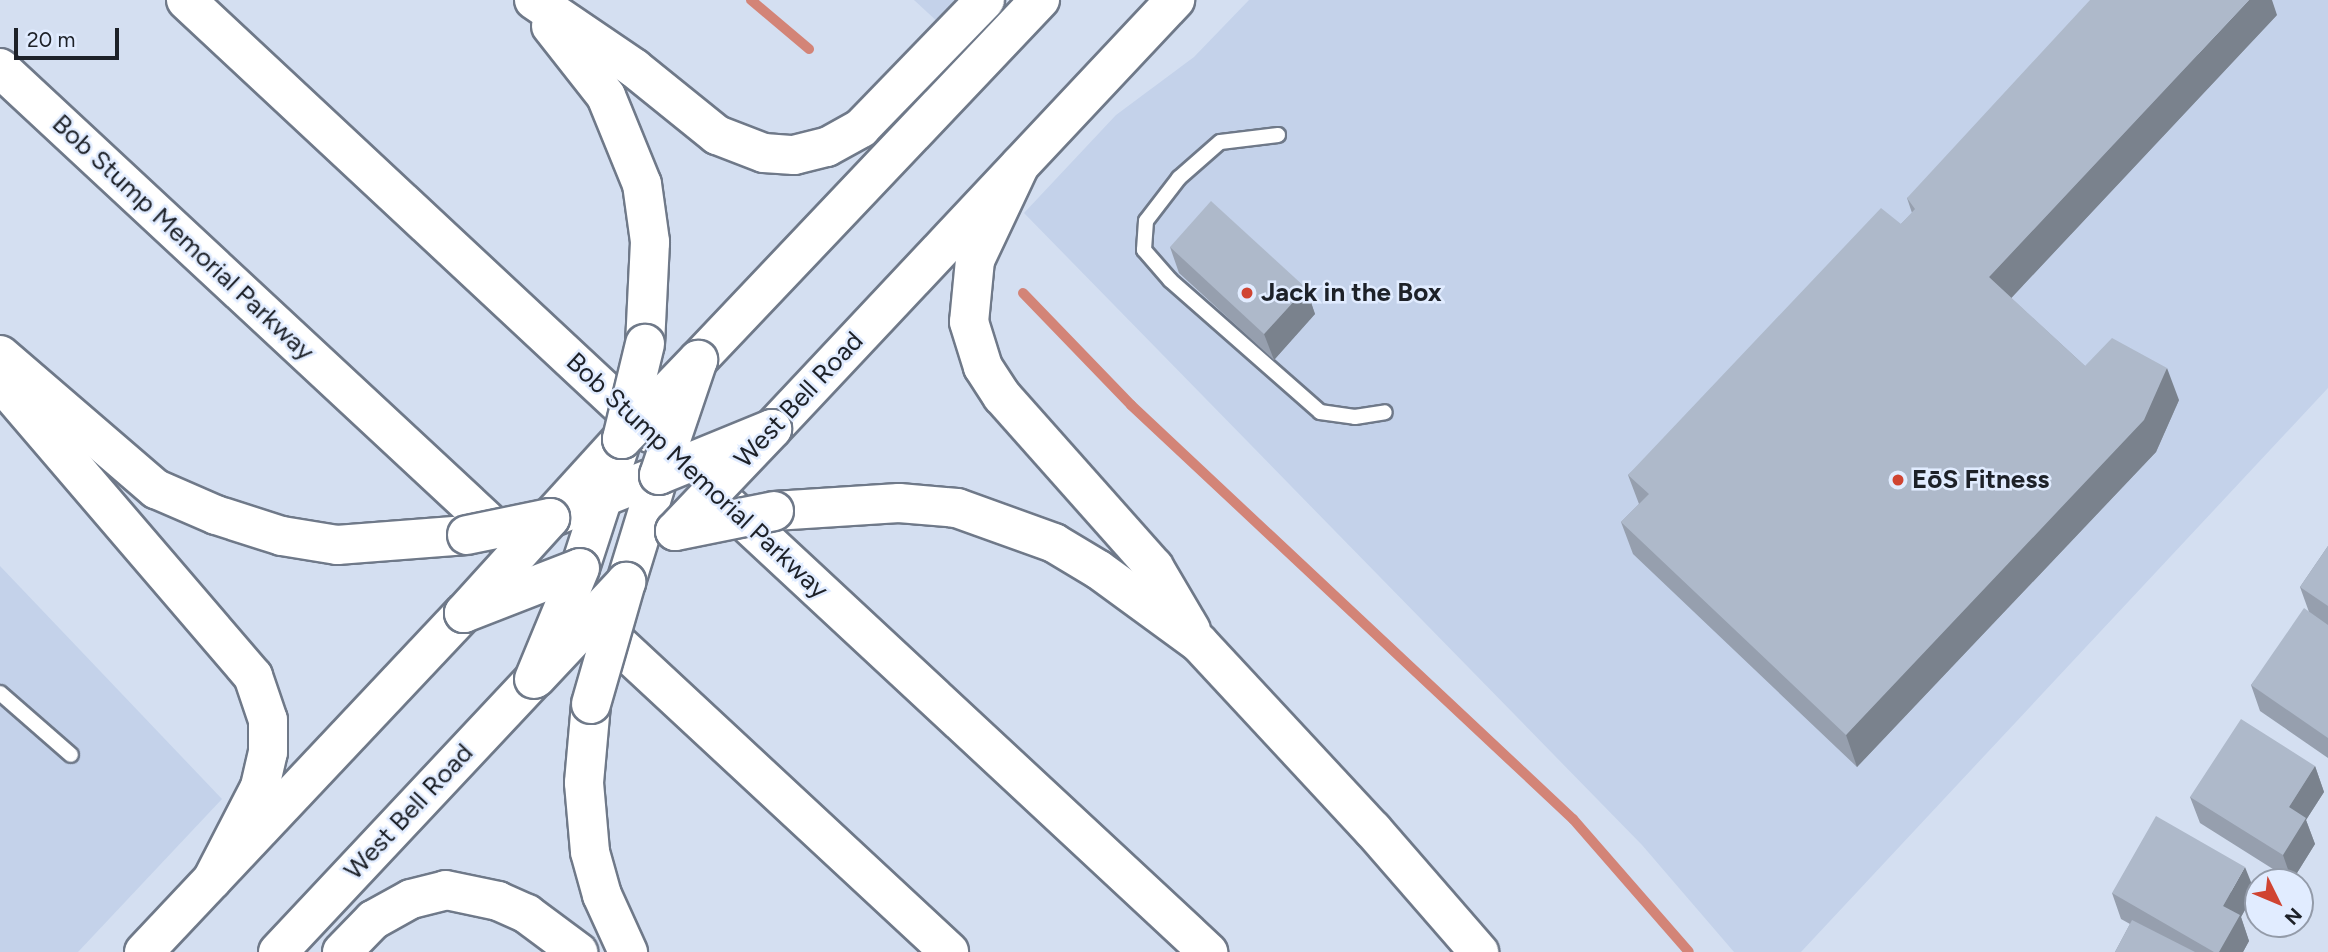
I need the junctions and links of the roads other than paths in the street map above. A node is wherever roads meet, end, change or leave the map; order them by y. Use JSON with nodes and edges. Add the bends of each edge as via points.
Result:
{"nodes":[{"id":1,"x":186,"y":0,"type":"edge"},
{"id":2,"x":532,"y":0,"type":"edge"},
{"id":3,"x":985,"y":0,"type":"edge"},
{"id":4,"x":1040,"y":0,"type":"edge"},
{"id":5,"x":1175,"y":0,"type":"edge"},
{"id":6,"x":0,"y":68,"type":"edge"},
{"id":7,"x":1278,"y":135,"type":"dead end"},
{"id":8,"x":1020,"y":165,"type":"junction"},
{"id":9,"x":0,"y":355,"type":"edge"},
{"id":10,"x":698,"y":360,"type":"junction"},
{"id":11,"x":0,"y":381,"type":"edge"},
{"id":12,"x":1385,"y":412,"type":"dead end"},
{"id":13,"x":772,"y":429,"type":"junction"},
{"id":14,"x":622,"y":439,"type":"junction"},
{"id":15,"x":659,"y":475,"type":"junction"},
{"id":16,"x":603,"y":497,"type":"junction"},
{"id":17,"x":550,"y":518,"type":"junction"},
{"id":18,"x":675,"y":531,"type":"junction"},
{"id":19,"x":638,"y":543,"type":"junction"},
{"id":20,"x":580,"y":568,"type":"junction"},
{"id":21,"x":626,"y":582,"type":"junction"},
{"id":22,"x":464,"y":613,"type":"junction"},
{"id":23,"x":1199,"y":643,"type":"junction"},
{"id":24,"x":534,"y":679,"type":"junction"},
{"id":25,"x":0,"y":693,"type":"edge"},
{"id":26,"x":71,"y":755,"type":"dead end"},
{"id":27,"x":212,"y":880,"type":"junction"},
{"id":28,"x":144,"y":952,"type":"edge"},
{"id":29,"x":278,"y":952,"type":"edge"},
{"id":30,"x":342,"y":952,"type":"edge"},
{"id":31,"x":578,"y":952,"type":"edge"},
{"id":32,"x":628,"y":952,"type":"edge"},
{"id":33,"x":949,"y":952,"type":"edge"},
{"id":34,"x":1208,"y":952,"type":"edge"},
{"id":35,"x":1479,"y":952,"type":"edge"}],
"edges":[{"from":1,"to":34,"type":"main road","name":"Bob Stump Memorial Parkway"},
{"from":2,"to":3,"type":"main road","via":[[634,68],[717,135],[764,153],[794,155],[827,147],[861,128]]},
{"from":2,"to":14,"type":"main road","bridge":true,"via":[[606,96],[642,184],[650,242],[648,314]]},
{"from":4,"to":10,"type":"main road"},
{"from":5,"to":8,"type":"main road","name":"West Bell Road"},
{"from":6,"to":33,"type":"main road","name":"Bob Stump Memorial Parkway"},
{"from":7,"to":12,"type":"lane","via":[[1220,142],[1179,177],[1146,221],[1144,250],[1170,280],[1320,412],[1355,417]]},
{"from":8,"to":13,"type":"main road","name":"West Bell Road"},
{"from":8,"to":23,"type":"main road","via":[[975,260],[969,322],[982,367],[1002,396],[1154,566]]},
{"from":9,"to":17,"type":"main road","bridge":true,"via":[[156,489],[216,516],[282,536],[337,545],[390,544],[467,536]]},
{"from":10,"to":14,"type":"main road","bridge":true},
{"from":10,"to":15,"type":"main road","bridge":true},
{"from":11,"to":27,"type":"main road","via":[[253,676],[268,720],[268,752],[260,787]]},
{"from":13,"to":15,"type":"main road","bridge":true},
{"from":13,"to":18,"type":"main road","name":"West Bell Road","bridge":true},
{"from":14,"to":16,"type":"main road"},
{"from":14,"to":17,"type":"main road"},
{"from":15,"to":16,"type":"main road"},
{"from":15,"to":19,"type":"main road"},
{"from":16,"to":17,"type":"main road"},
{"from":16,"to":20,"type":"main road"},
{"from":17,"to":22,"type":"main road","bridge":true},
{"from":18,"to":19,"type":"main road"},
{"from":18,"to":21,"type":"main road","name":"West Bell Road"},
{"from":18,"to":23,"type":"main road","bridge":true,"via":[[774,511],[854,504],[957,508],[1014,525],[1099,570]]},
{"from":19,"to":20,"type":"main road"},
{"from":19,"to":21,"type":"main road"},
{"from":20,"to":22,"type":"main road","bridge":true},
{"from":20,"to":24,"type":"main road","bridge":true},
{"from":21,"to":24,"type":"main road","name":"West Bell Road","bridge":true},
{"from":21,"to":32,"type":"main road","bridge":true,"via":[[592,704],[583,783],[590,852],[602,895]]},
{"from":22,"to":27,"type":"main road"},
{"from":23,"to":35,"type":"main road"},
{"from":24,"to":29,"type":"main road","name":"West Bell Road"},
{"from":25,"to":26,"type":"lane"},
{"from":27,"to":28,"type":"main road"},
{"from":30,"to":31,"type":"main road","via":[[373,920],[411,899],[446,890],[486,898],[527,914]]}]}
